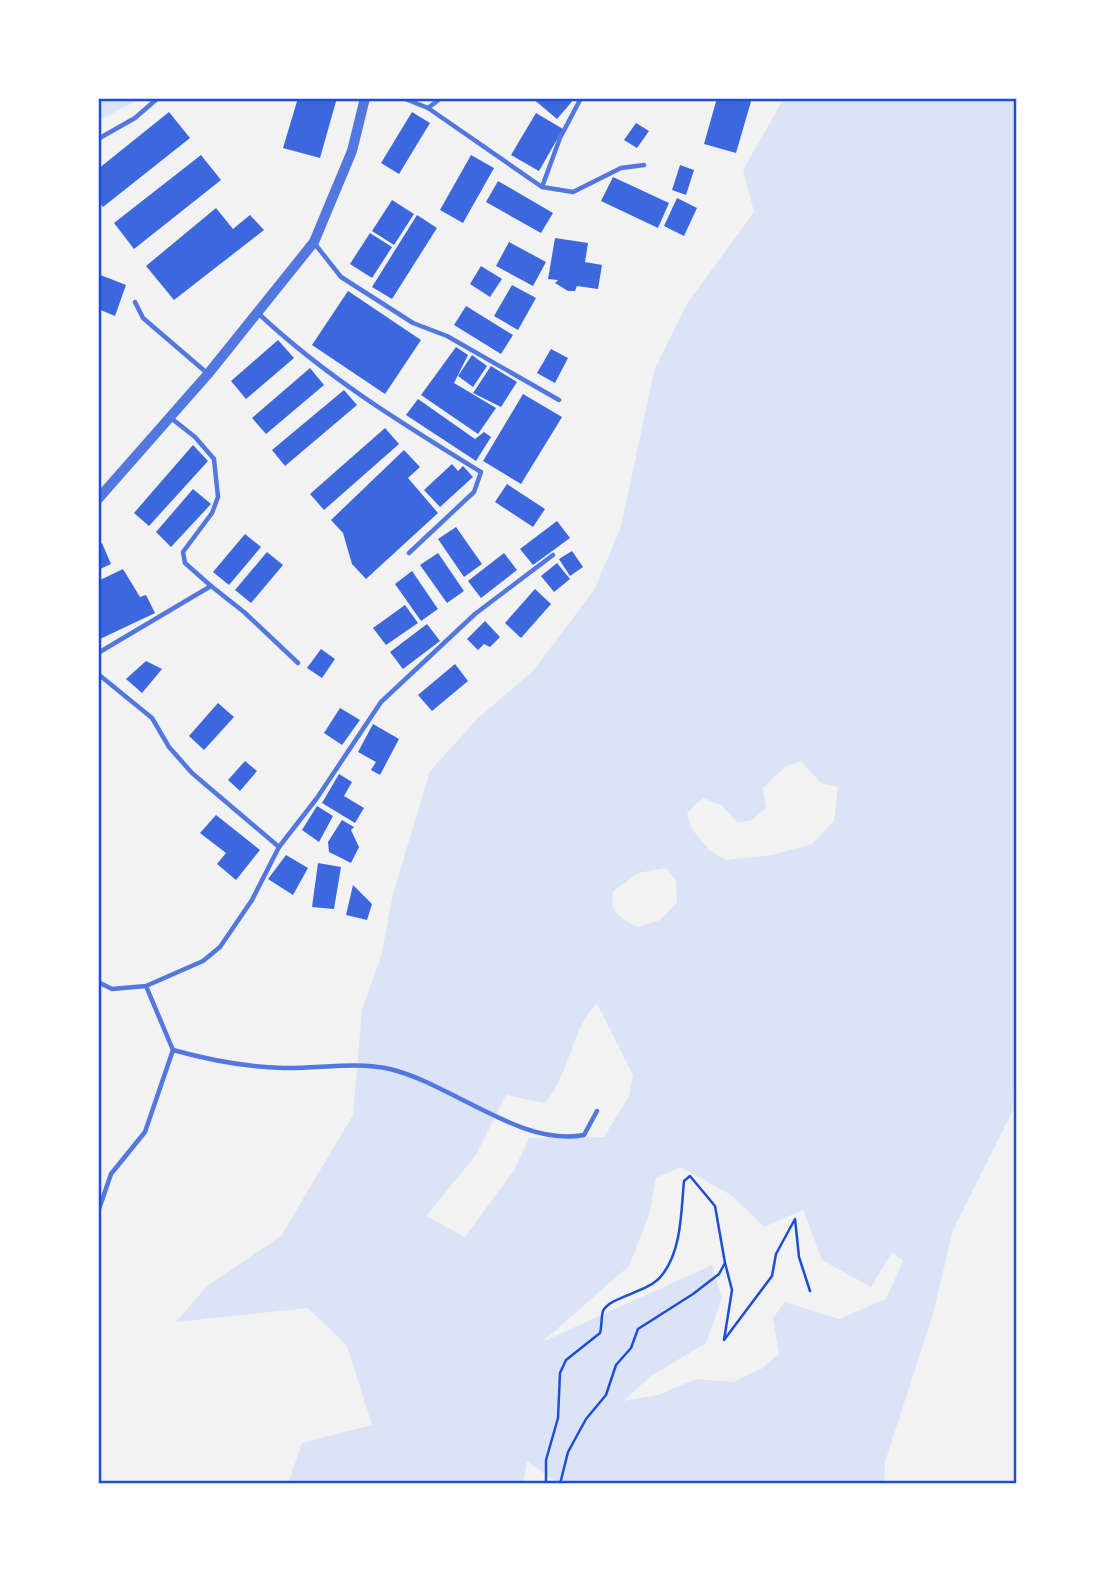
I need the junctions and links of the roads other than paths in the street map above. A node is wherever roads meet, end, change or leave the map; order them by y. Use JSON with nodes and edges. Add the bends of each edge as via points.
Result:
{"nodes":[{"id":1,"x":158,"y":98,"type":"edge"},
{"id":2,"x":365,"y":98,"type":"edge"},
{"id":3,"x":403,"y":98,"type":"edge"},
{"id":4,"x":441,"y":98,"type":"edge"},
{"id":5,"x":581,"y":98,"type":"edge"},
{"id":6,"x":428,"y":108,"type":"junction"},
{"id":7,"x":98,"y":139,"type":"edge"},
{"id":8,"x":644,"y":165,"type":"dead end"},
{"id":9,"x":542,"y":187,"type":"junction"},
{"id":10,"x":314,"y":242,"type":"junction"},
{"id":11,"x":135,"y":303,"type":"dead end"},
{"id":12,"x":258,"y":313,"type":"junction"},
{"id":13,"x":208,"y":374,"type":"junction"},
{"id":14,"x":559,"y":400,"type":"dead end"},
{"id":15,"x":170,"y":418,"type":"junction"},
{"id":16,"x":98,"y":499,"type":"edge"},
{"id":17,"x":409,"y":553,"type":"dead end"},
{"id":18,"x":553,"y":555,"type":"dead end"},
{"id":19,"x":211,"y":586,"type":"junction"},
{"id":20,"x":98,"y":653,"type":"edge"},
{"id":21,"x":298,"y":663,"type":"dead end"},
{"id":22,"x":98,"y":674,"type":"edge"},
{"id":23,"x":279,"y":847,"type":"junction"},
{"id":24,"x":98,"y":982,"type":"edge"},
{"id":25,"x":146,"y":986,"type":"junction"},
{"id":26,"x":173,"y":1050,"type":"junction"},
{"id":27,"x":597,"y":1111,"type":"dead end"},
{"id":28,"x":98,"y":1212,"type":"edge"}],
"edges":[{"from":1,"to":7,"type":"lane","via":[[135,118]]},
{"from":2,"to":10,"type":"street","via":[[352,151]]},
{"from":3,"to":6,"type":"lane"},
{"from":4,"to":6,"type":"lane"},
{"from":5,"to":9,"type":"lane"},
{"from":6,"to":9,"type":"lane"},
{"from":8,"to":9,"type":"lane","via":[[621,168],[573,192]]},
{"from":10,"to":12,"type":"street"},
{"from":10,"to":14,"type":"lane","via":[[341,277],[413,323],[447,336]]},
{"from":11,"to":13,"type":"lane","via":[[142,318]]},
{"from":12,"to":13,"type":"street"},
{"from":12,"to":17,"type":"lane","via":[[311,360],[481,472],[474,492]]},
{"from":13,"to":15,"type":"street"},
{"from":15,"to":16,"type":"street"},
{"from":15,"to":19,"type":"lane","via":[[214,459],[218,497],[212,513],[183,552],[185,563]]},
{"from":18,"to":23,"type":"lane","via":[[475,614],[382,702]]},
{"from":19,"to":20,"type":"lane"},
{"from":19,"to":21,"type":"lane"},
{"from":22,"to":23,"type":"lane","via":[[152,718],[192,773]]},
{"from":23,"to":25,"type":"lane","via":[[252,900],[220,947],[203,961]]},
{"from":24,"to":25,"type":"lane","via":[[112,989]]},
{"from":25,"to":26,"type":"lane"},
{"from":26,"to":27,"type":"lane","via":[[212,1061],[283,1068],[388,1069],[428,1081],[524,1127],[566,1139],[584,1135]]},
{"from":26,"to":28,"type":"lane","via":[[145,1132],[111,1174]]}]}
